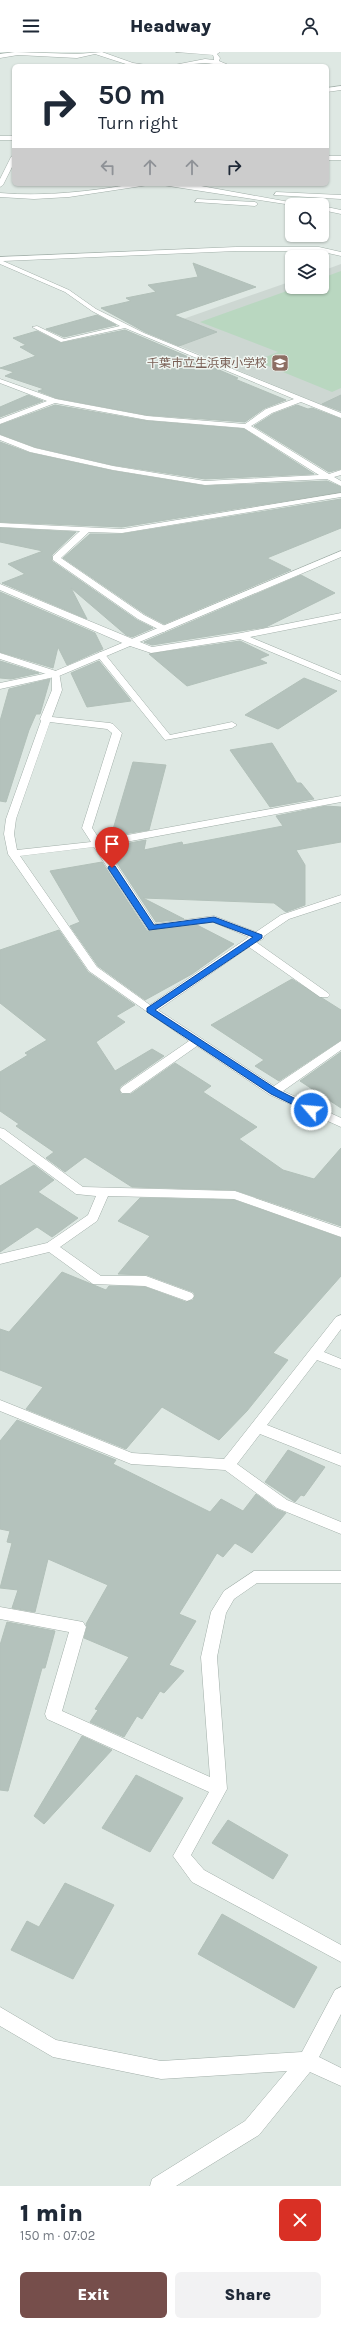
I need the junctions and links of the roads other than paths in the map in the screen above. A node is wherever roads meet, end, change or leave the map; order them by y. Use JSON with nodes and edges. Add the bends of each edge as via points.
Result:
{"nodes":[{"id":1,"x":98,"y":52,"type":"edge"},
{"id":2,"x":179,"y":52,"type":"edge"},
{"id":3,"x":216,"y":53,"type":"edge"},
{"id":4,"x":0,"y":56,"type":"edge"},
{"id":5,"x":216,"y":62,"type":"junction"},
{"id":6,"x":132,"y":64,"type":"edge"},
{"id":7,"x":183,"y":64,"type":"edge"},
{"id":8,"x":222,"y":64,"type":"edge"},
{"id":9,"x":341,"y":88,"type":"edge"},
{"id":10,"x":329,"y":90,"type":"edge"},
{"id":11,"x":0,"y":138,"type":"edge"},
{"id":12,"x":12,"y":138,"type":"edge"},
{"id":13,"x":329,"y":158,"type":"edge"},
{"id":14,"x":341,"y":158,"type":"edge"},
{"id":15,"x":12,"y":161,"type":"edge"},
{"id":16,"x":0,"y":165,"type":"edge"},
{"id":17,"x":10,"y":165,"type":"junction"},
{"id":18,"x":0,"y":185,"type":"edge"},
{"id":19,"x":124,"y":186,"type":"edge"},
{"id":20,"x":190,"y":186,"type":"edge"},
{"id":21,"x":229,"y":193,"type":"junction"},
{"id":22,"x":0,"y":195,"type":"edge"},
{"id":23,"x":341,"y":197,"type":"edge"},
{"id":24,"x":197,"y":201,"type":"dead end"},
{"id":25,"x":285,"y":202,"type":"edge"},
{"id":26,"x":285,"y":206,"type":"edge"},
{"id":27,"x":329,"y":209,"type":"edge"},
{"id":28,"x":341,"y":212,"type":"edge"},
{"id":29,"x":341,"y":254,"type":"edge"},
{"id":30,"x":0,"y":259,"type":"edge"},
{"id":31,"x":0,"y":262,"type":"edge"},
{"id":32,"x":127,"y":326,"type":"junction"},
{"id":33,"x":35,"y":327,"type":"dead end"},
{"id":34,"x":0,"y":382,"type":"edge"},
{"id":35,"x":299,"y":400,"type":"junction"},
{"id":36,"x":54,"y":401,"type":"junction"},
{"id":37,"x":341,"y":416,"type":"edge"},
{"id":38,"x":0,"y":422,"type":"edge"},
{"id":39,"x":246,"y":426,"type":"junction"},
{"id":40,"x":0,"y":437,"type":"edge"},
{"id":41,"x":341,"y":472,"type":"edge"},
{"id":42,"x":328,"y":477,"type":"junction"},
{"id":43,"x":341,"y":484,"type":"edge"},
{"id":44,"x":341,"y":495,"type":"edge"},
{"id":45,"x":0,"y":525,"type":"edge"},
{"id":46,"x":87,"y":529,"type":"junction"},
{"id":47,"x":341,"y":554,"type":"edge"},
{"id":48,"x":0,"y":587,"type":"edge"},
{"id":49,"x":341,"y":616,"type":"edge"},
{"id":50,"x":164,"y":629,"type":"junction"},
{"id":51,"x":241,"y":636,"type":"junction"},
{"id":52,"x":130,"y":643,"type":"junction"},
{"id":53,"x":102,"y":655,"type":"junction"},
{"id":54,"x":0,"y":656,"type":"edge"},
{"id":55,"x":56,"y":674,"type":"junction"},
{"id":56,"x":341,"y":678,"type":"edge"},
{"id":57,"x":0,"y":686,"type":"edge"},
{"id":58,"x":45,"y":719,"type":"junction"},
{"id":59,"x":232,"y":726,"type":"dead end"},
{"id":60,"x":341,"y":799,"type":"edge"},
{"id":61,"x":4,"y":837,"type":"edge"},
{"id":62,"x":96,"y":844,"type":"junction"},
{"id":63,"x":14,"y":854,"type":"junction"},
{"id":64,"x":339,"y":901,"type":"edge"},
{"id":65,"x":255,"y":940,"type":"junction"},
{"id":66,"x":324,"y":996,"type":"dead end"},
{"id":67,"x":150,"y":1010,"type":"junction"},
{"id":68,"x":197,"y":1041,"type":"junction"},
{"id":69,"x":341,"y":1045,"type":"edge"},
{"id":70,"x":126,"y":1090,"type":"dead end"},
{"id":71,"x":274,"y":1092,"type":"junction"},
{"id":72,"x":341,"y":1123,"type":"edge"},
{"id":73,"x":0,"y":1132,"type":"edge"},
{"id":74,"x":104,"y":1191,"type":"junction"},
{"id":75,"x":341,"y":1233,"type":"edge"},
{"id":76,"x":51,"y":1247,"type":"junction"},
{"id":77,"x":0,"y":1259,"type":"edge"},
{"id":78,"x":187,"y":1296,"type":"dead end"},
{"id":79,"x":341,"y":1320,"type":"edge"},
{"id":80,"x":315,"y":1354,"type":"junction"},
{"id":81,"x":341,"y":1364,"type":"edge"},
{"id":82,"x":0,"y":1405,"type":"edge"},
{"id":83,"x":257,"y":1427,"type":"junction"},
{"id":84,"x":341,"y":1460,"type":"edge"},
{"id":85,"x":228,"y":1465,"type":"junction"},
{"id":86,"x":341,"y":1528,"type":"edge"},
{"id":87,"x":341,"y":1577,"type":"edge"},
{"id":88,"x":0,"y":1614,"type":"edge"},
{"id":89,"x":219,"y":1789,"type":"junction"},
{"id":90,"x":341,"y":1954,"type":"edge"},
{"id":91,"x":341,"y":1996,"type":"edge"},
{"id":92,"x":0,"y":2016,"type":"edge"},
{"id":93,"x":307,"y":2062,"type":"junction"},
{"id":94,"x":341,"y":2077,"type":"edge"},
{"id":95,"x":159,"y":2186,"type":"edge"}],
"edges":[{"from":1,"to":4,"type":"street","via":[[77,56]]},
{"from":1,"to":6,"type":"street"},
{"from":2,"to":3,"type":"street"},
{"from":3,"to":5,"type":"street"},
{"from":5,"to":7,"type":"street"},
{"from":5,"to":8,"type":"street"},
{"from":9,"to":10,"type":"street"},
{"from":11,"to":12,"type":"street"},
{"from":13,"to":14,"type":"street"},
{"from":15,"to":17,"type":"street"},
{"from":16,"to":17,"type":"street"},
{"from":17,"to":18,"type":"street"},
{"from":19,"to":22,"type":"street","via":[[92,193],[14,197]]},
{"from":20,"to":21,"type":"street"},
{"from":21,"to":23,"type":"street"},
{"from":21,"to":25,"type":"street"},
{"from":24,"to":26,"type":"street"},
{"from":27,"to":28,"type":"street"},
{"from":29,"to":30,"type":"street","via":[[319,249],[236,249]]},
{"from":31,"to":32,"type":"street","via":[[67,291],[94,310]]},
{"from":32,"to":33,"type":"street","via":[[63,341]]},
{"from":32,"to":35,"type":"street"},
{"from":34,"to":36,"type":"street"},
{"from":35,"to":37,"type":"street"},
{"from":35,"to":39,"type":"street","via":[[269,411]]},
{"from":36,"to":38,"type":"street"},
{"from":36,"to":39,"type":"street","via":[[147,418]]},
{"from":39,"to":42,"type":"street"},
{"from":40,"to":42,"type":"street","via":[[33,450],[112,468],[205,483]]},
{"from":41,"to":42,"type":"street"},
{"from":42,"to":43,"type":"street"},
{"from":44,"to":46,"type":"street","via":[[122,531]]},
{"from":45,"to":46,"type":"street"},
{"from":46,"to":50,"type":"street","via":[[56,558],[141,617]]},
{"from":47,"to":50,"type":"street"},
{"from":48,"to":52,"type":"street"},
{"from":49,"to":51,"type":"street"},
{"from":50,"to":52,"type":"street"},
{"from":51,"to":52,"type":"street","via":[[151,650]]},
{"from":51,"to":56,"type":"street"},
{"from":52,"to":53,"type":"street"},
{"from":53,"to":55,"type":"street"},
{"from":53,"to":59,"type":"street","via":[[168,738]]},
{"from":54,"to":55,"type":"street"},
{"from":55,"to":57,"type":"street"},
{"from":55,"to":58,"type":"street","via":[[57,690]]},
{"from":58,"to":61,"type":"street"},
{"from":58,"to":62,"type":"street","via":[[110,726],[117,733],[87,828]]},
{"from":60,"to":62,"type":"street"},
{"from":61,"to":63,"type":"street"},
{"from":62,"to":63,"type":"street"},
{"from":62,"to":65,"type":"street","via":[[152,928],[214,919]]},
{"from":63,"to":67,"type":"street","via":[[93,969]]},
{"from":64,"to":65,"type":"street","via":[[285,917]]},
{"from":65,"to":66,"type":"street"},
{"from":65,"to":67,"type":"street"},
{"from":67,"to":68,"type":"street"},
{"from":68,"to":70,"type":"street"},
{"from":68,"to":71,"type":"street"},
{"from":69,"to":71,"type":"street"},
{"from":71,"to":72,"type":"street"},
{"from":73,"to":74,"type":"street","via":[[80,1191]]},
{"from":74,"to":75,"type":"street","via":[[235,1195]]},
{"from":74,"to":76,"type":"street","via":[[93,1218]]},
{"from":76,"to":77,"type":"street"},
{"from":76,"to":78,"type":"street","via":[[98,1281],[146,1281]]},
{"from":79,"to":80,"type":"street"},
{"from":80,"to":81,"type":"street"},
{"from":80,"to":83,"type":"street"},
{"from":82,"to":85,"type":"street","via":[[132,1458]]},
{"from":83,"to":84,"type":"street"},
{"from":83,"to":85,"type":"street"},
{"from":85,"to":86,"type":"street","via":[[282,1504]]},
{"from":87,"to":89,"type":"street","via":[[254,1577],[229,1595],[219,1612],[209,1657]]},
{"from":88,"to":89,"type":"street","via":[[78,1627],[53,1714]]},
{"from":89,"to":90,"type":"street","via":[[181,1856],[198,1876]]},
{"from":91,"to":93,"type":"street"},
{"from":92,"to":93,"type":"street","via":[[53,2048],[161,2070]]},
{"from":93,"to":94,"type":"street"},
{"from":93,"to":95,"type":"street","via":[[252,2128]]}]}
